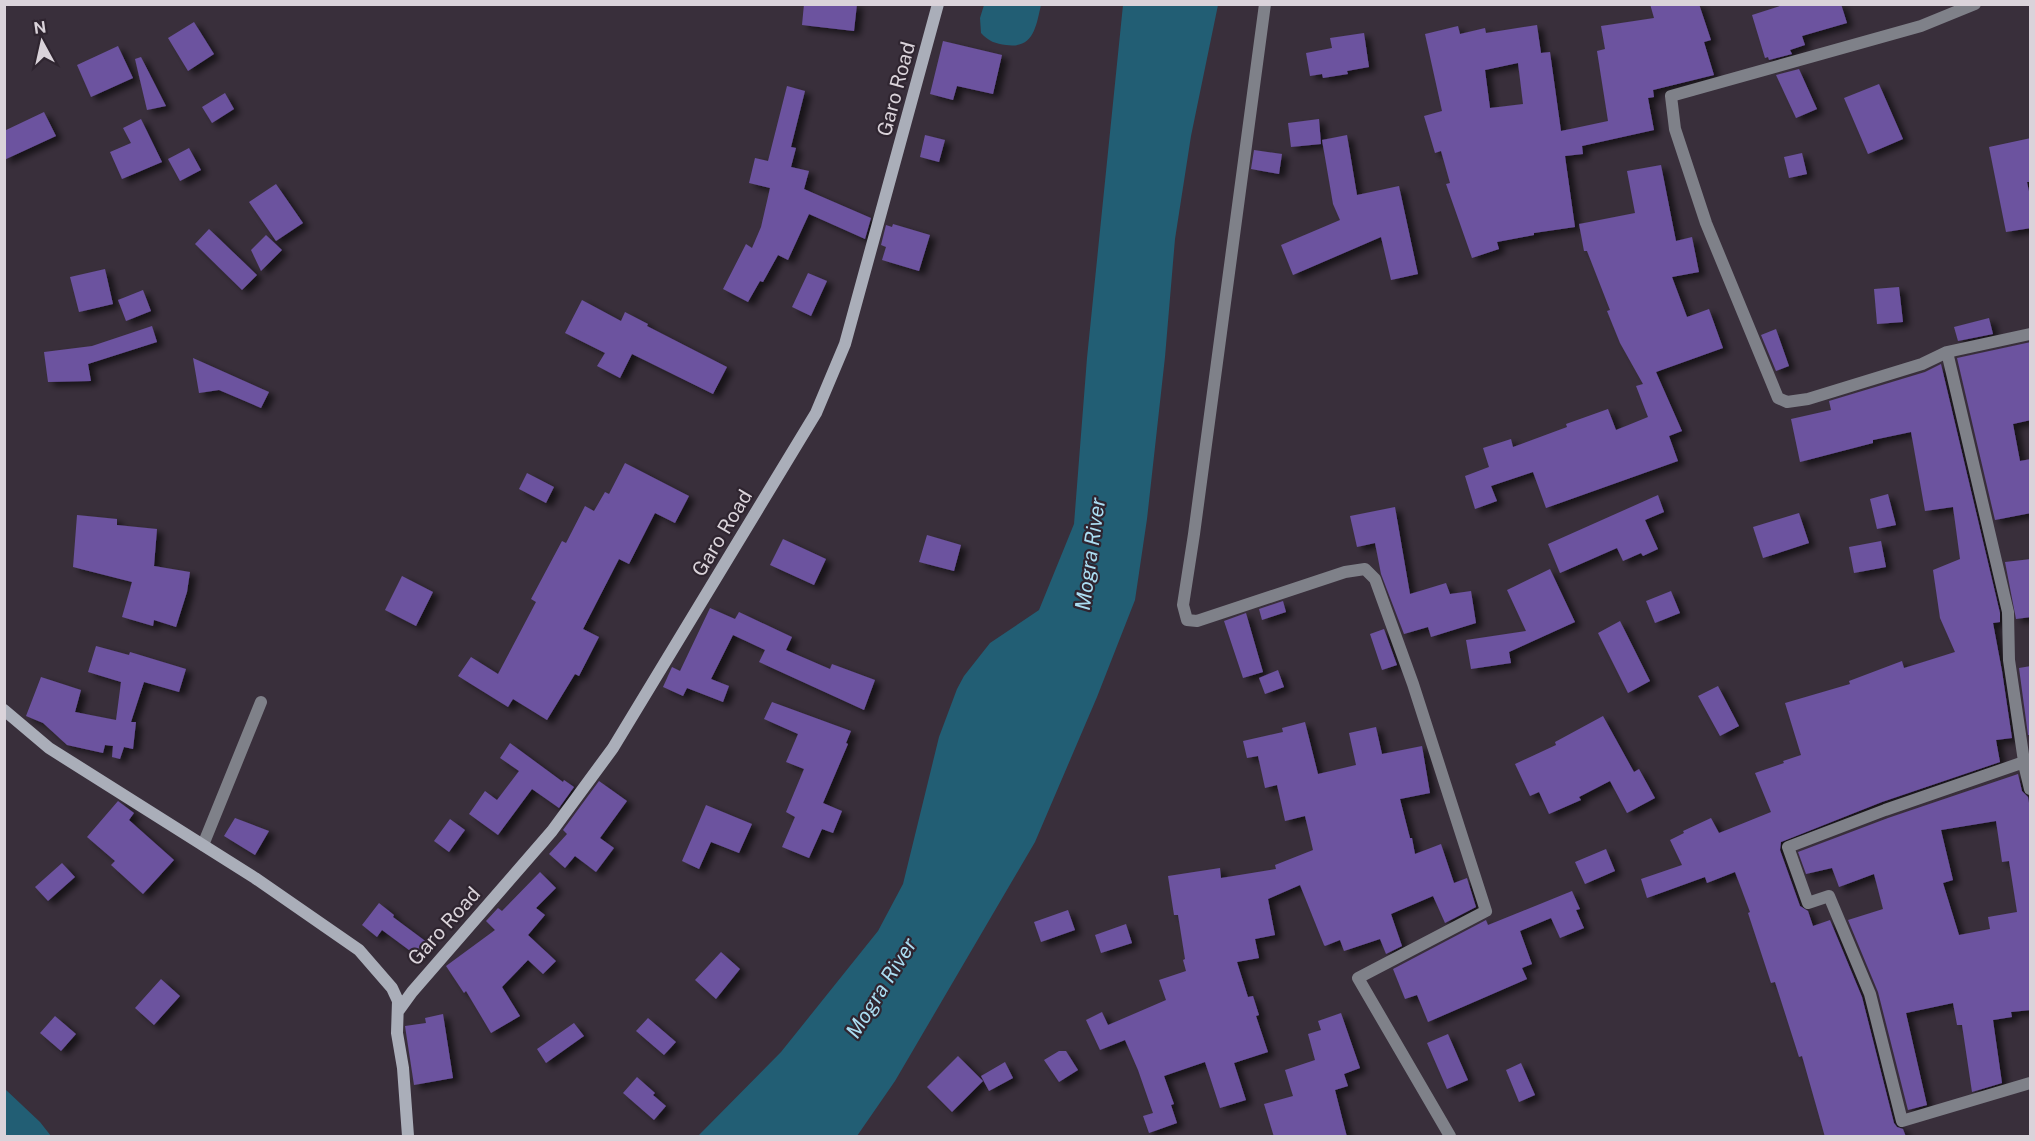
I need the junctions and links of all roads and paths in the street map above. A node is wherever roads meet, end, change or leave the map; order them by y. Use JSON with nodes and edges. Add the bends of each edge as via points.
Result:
{"nodes":[{"id":1,"x":938,"y":4,"type":"edge"},
{"id":2,"x":1265,"y":4,"type":"edge"},
{"id":3,"x":1975,"y":4,"type":"edge"},
{"id":4,"x":2031,"y":334,"type":"edge"},
{"id":5,"x":1947,"y":352,"type":"junction"},
{"id":6,"x":261,"y":702,"type":"dead end"},
{"id":7,"x":4,"y":710,"type":"edge"},
{"id":8,"x":2024,"y":762,"type":"junction"},
{"id":9,"x":2031,"y":789,"type":"edge"},
{"id":10,"x":203,"y":845,"type":"junction"},
{"id":11,"x":399,"y":1010,"type":"junction"},
{"id":12,"x":2031,"y":1083,"type":"edge"},
{"id":13,"x":408,"y":1137,"type":"edge"},
{"id":14,"x":1450,"y":1137,"type":"edge"}],
"edges":[{"from":1,"to":11,"type":"street","name":"Garo Road","via":[[845,344],[816,413],[613,748],[552,831]]},
{"from":2,"to":14,"type":"street","via":[[1183,605],[1186,620],[1197,621],[1353,570],[1365,569],[1375,579],[1486,910],[1358,978]]},
{"from":3,"to":5,"type":"street","via":[[1921,26],[1671,96],[1675,129],[1706,223],[1778,398],[1787,402],[1809,399],[1922,364]]},
{"from":4,"to":5,"type":"street"},
{"from":5,"to":8,"type":"street","via":[[2008,612],[2008,660]]},
{"from":6,"to":10,"type":"street"},
{"from":7,"to":10,"type":"street","via":[[49,748]]},
{"from":8,"to":9,"type":"street"},
{"from":8,"to":12,"type":"street","via":[[1788,847],[1808,903],[1829,896],[1844,927],[1870,994],[1902,1121]]},
{"from":10,"to":11,"type":"street","via":[[359,950],[392,988]]},
{"from":11,"to":13,"type":"street","via":[[397,1034]]}]}
